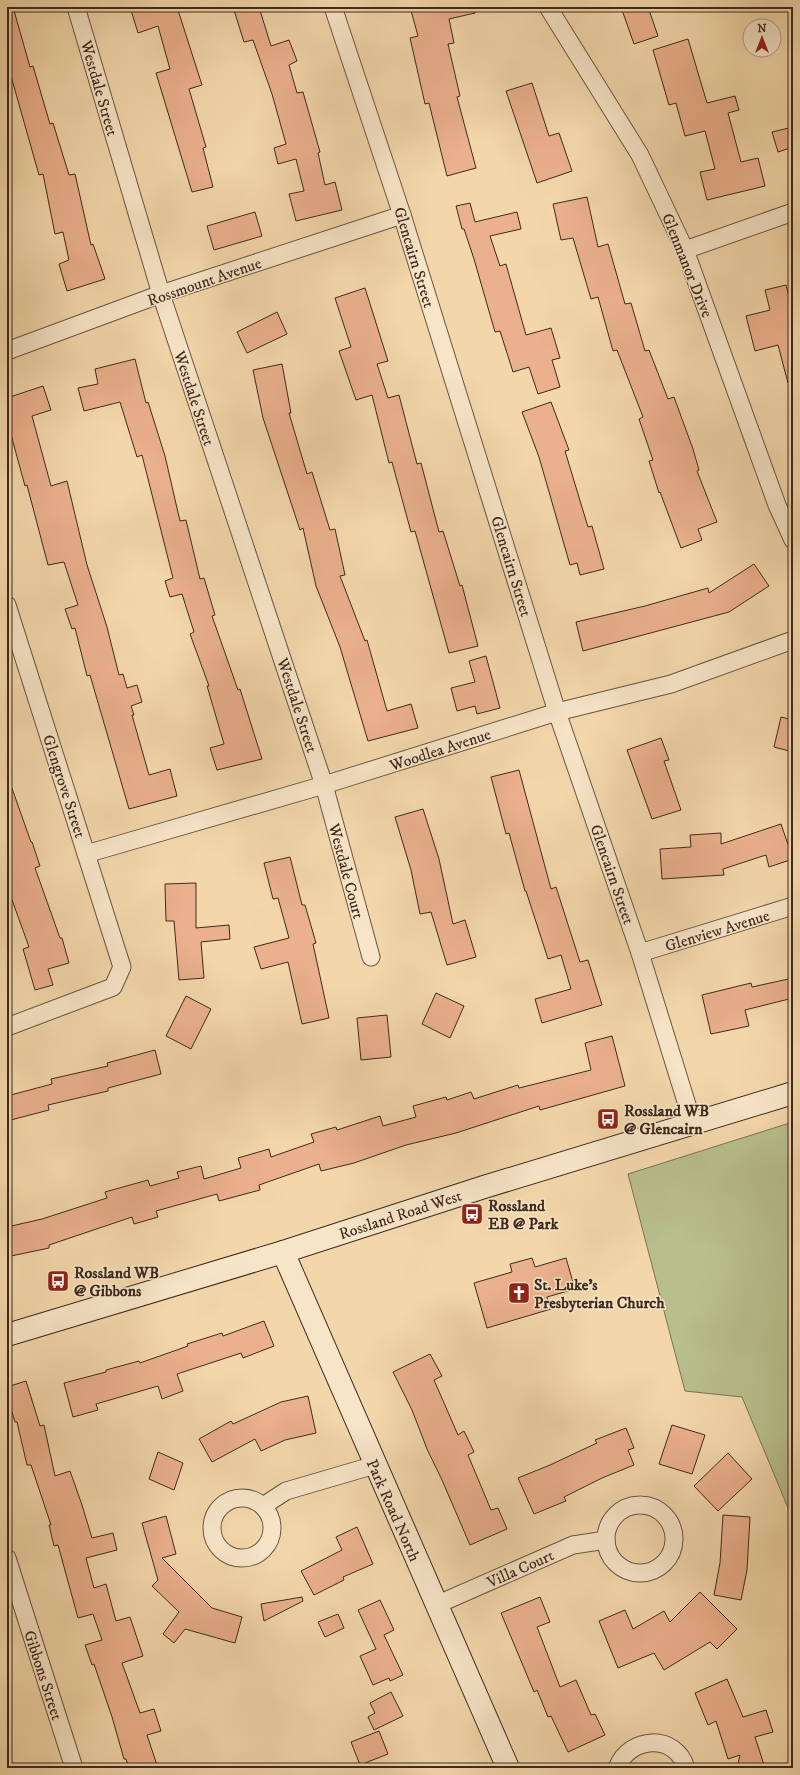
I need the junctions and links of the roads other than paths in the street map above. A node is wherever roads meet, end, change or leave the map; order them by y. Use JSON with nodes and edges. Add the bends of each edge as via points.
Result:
{"nodes":[{"id":1,"x":76,"y":7,"type":"edge"},
{"id":2,"x":333,"y":7,"type":"edge"},
{"id":3,"x":548,"y":7,"type":"edge"},
{"id":4,"x":793,"y":212,"type":"edge"},
{"id":5,"x":402,"y":215,"type":"junction"},
{"id":6,"x":685,"y":250,"type":"junction"},
{"id":7,"x":161,"y":294,"type":"junction"},
{"id":8,"x":7,"y":351,"type":"edge"},
{"id":9,"x":793,"y":540,"type":"edge"},
{"id":10,"x":7,"y":605,"type":"edge"},
{"id":11,"x":793,"y":640,"type":"edge"},
{"id":12,"x":557,"y":712,"type":"junction"},
{"id":13,"x":324,"y":785,"type":"junction"},
{"id":14,"x":86,"y":854,"type":"junction"},
{"id":15,"x":793,"y":906,"type":"edge"},
{"id":16,"x":640,"y":953,"type":"junction"},
{"id":17,"x":370,"y":956,"type":"dead end"},
{"id":18,"x":7,"y":1027,"type":"edge"},
{"id":19,"x":793,"y":1093,"type":"edge"},
{"id":20,"x":693,"y":1124,"type":"junction"},
{"id":21,"x":283,"y":1252,"type":"junction"},
{"id":22,"x":7,"y":1335,"type":"edge"},
{"id":23,"x":375,"y":1465,"type":"junction"},
{"id":24,"x":263,"y":1506,"type":"dead end"},
{"id":25,"x":606,"y":1540,"type":"junction"},
{"id":26,"x":7,"y":1558,"type":"edge"},
{"id":27,"x":436,"y":1605,"type":"junction"},
{"id":28,"x":74,"y":1768,"type":"edge"},
{"id":29,"x":508,"y":1768,"type":"edge"},
{"id":30,"x":617,"y":1768,"type":"edge"},
{"id":31,"x":686,"y":1768,"type":"edge"}],
"edges":[{"from":1,"to":7,"type":"street","name":"Westdale Street"},
{"from":2,"to":5,"type":"street","name":"Glencairn Street"},
{"from":3,"to":6,"type":"street","name":"Glenmanor Drive","via":[[640,155]]},
{"from":4,"to":6,"type":"street"},
{"from":5,"to":7,"type":"street","name":"Rossmount Avenue"},
{"from":5,"to":12,"type":"street","name":"Glencairn Street"},
{"from":6,"to":9,"type":"street","name":"Glenmanor Drive","via":[[777,505]]},
{"from":7,"to":8,"type":"street","name":"Rossmount Avenue"},
{"from":7,"to":13,"type":"street","name":"Westdale Street"},
{"from":10,"to":14,"type":"street","name":"Glengrove Street"},
{"from":11,"to":12,"type":"street","name":"Woodlea Avenue","via":[[671,684]]},
{"from":12,"to":13,"type":"street","name":"Woodlea Avenue"},
{"from":12,"to":16,"type":"street","name":"Glencairn Street"},
{"from":13,"to":14,"type":"street","name":"Woodlea Avenue"},
{"from":13,"to":17,"type":"street","name":"Westdale Court"},
{"from":14,"to":18,"type":"street","name":"Glengrove Street","via":[[122,967],[113,986]]},
{"from":15,"to":16,"type":"street","name":"Glenview Avenue"},
{"from":16,"to":20,"type":"street","name":"Glencairn Street"},
{"from":19,"to":20,"type":"main road","name":"Rossland Road West"},
{"from":20,"to":21,"type":"main road","name":"Rossland Road West","via":[[484,1187]]},
{"from":21,"to":22,"type":"main road","name":"Rossland Road West"},
{"from":21,"to":23,"type":"main road","name":"Park Road North"},
{"from":23,"to":24,"type":"street","via":[[286,1491]]},
{"from":23,"to":27,"type":"main road","name":"Park Road North"},
{"from":25,"to":25,"type":"street","via":[[608,1552],[614,1561],[623,1569],[634,1573],[657,1570],[666,1563],[675,1542],[670,1520],[652,1506],[641,1504],[630,1506],[616,1515],[607,1529]]},
{"from":25,"to":27,"type":"street","name":"Villa Court","via":[[573,1545]]},
{"from":26,"to":28,"type":"street","name":"Gibbons Street"},
{"from":27,"to":29,"type":"main road","name":"Park Road North"},
{"from":30,"to":31,"type":"street","via":[[627,1752],[637,1745],[648,1742],[660,1743],[670,1748],[679,1755]]}]}
